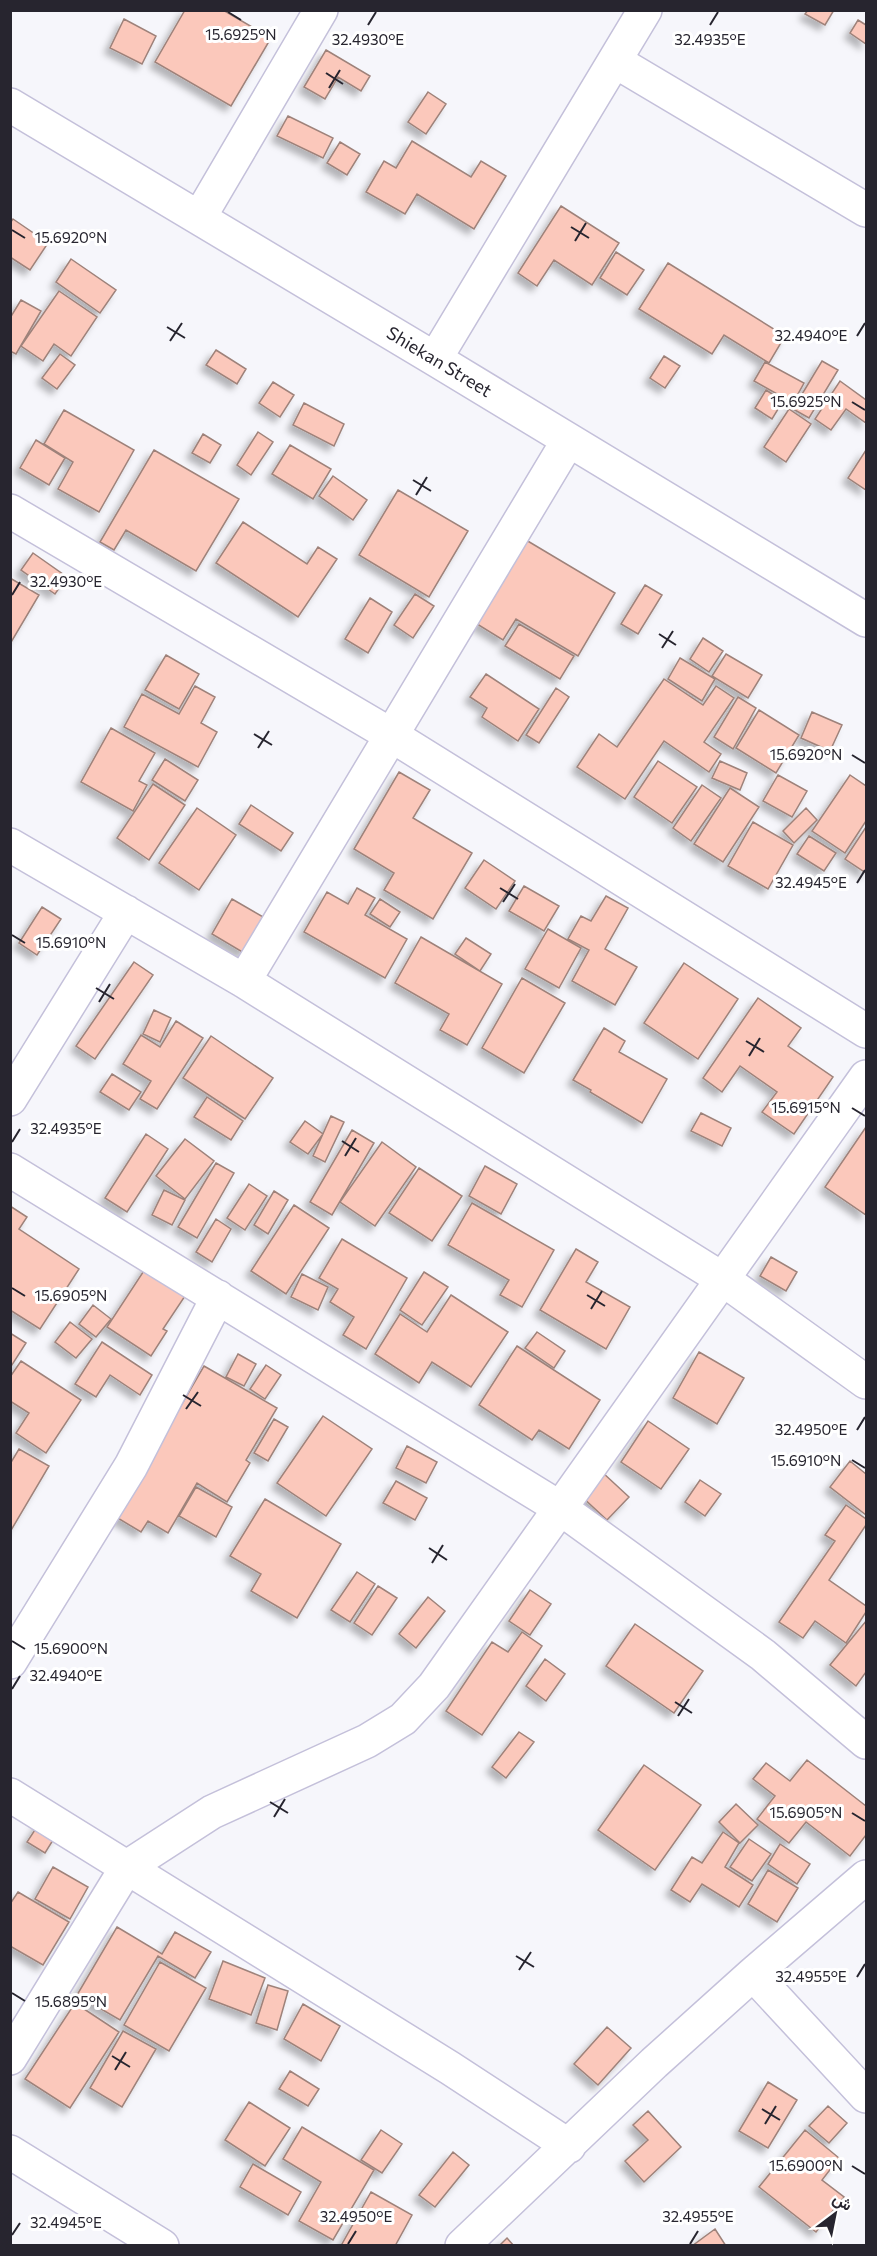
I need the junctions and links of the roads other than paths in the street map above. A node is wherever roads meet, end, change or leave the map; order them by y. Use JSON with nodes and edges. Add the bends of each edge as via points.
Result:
{"nodes":[{"id":1,"x":321,"y":10,"type":"edge"},
{"id":2,"x":645,"y":10,"type":"edge"},
{"id":3,"x":615,"y":61,"type":"junction"},
{"id":4,"x":10,"y":105,"type":"edge"},
{"id":5,"x":867,"y":210,"type":"edge"},
{"id":6,"x":199,"y":218,"type":"junction"},
{"id":7,"x":435,"y":359,"type":"junction"},
{"id":8,"x":568,"y":441,"type":"junction"},
{"id":9,"x":10,"y":511,"type":"edge"},
{"id":10,"x":867,"y":620,"type":"edge"},
{"id":11,"x":391,"y":735,"type":"junction"},
{"id":12,"x":10,"y":845,"type":"edge"},
{"id":13,"x":126,"y":912,"type":"junction"},
{"id":14,"x":244,"y":981,"type":"junction"},
{"id":15,"x":867,"y":1031,"type":"edge"},
{"id":16,"x":867,"y":1077,"type":"edge"},
{"id":17,"x":10,"y":1099,"type":"edge"},
{"id":18,"x":10,"y":1170,"type":"edge"},
{"id":19,"x":723,"y":1280,"type":"junction"},
{"id":20,"x":218,"y":1297,"type":"junction"},
{"id":21,"x":867,"y":1382,"type":"edge"},
{"id":22,"x":560,"y":1508,"type":"junction"},
{"id":23,"x":10,"y":1662,"type":"edge"},
{"id":24,"x":867,"y":1742,"type":"edge"},
{"id":25,"x":10,"y":1795,"type":"edge"},
{"id":26,"x":127,"y":1867,"type":"junction"},
{"id":27,"x":867,"y":1877,"type":"edge"},
{"id":28,"x":753,"y":1974,"type":"junction"},
{"id":29,"x":10,"y":2058,"type":"edge"},
{"id":30,"x":867,"y":2096,"type":"edge"},
{"id":31,"x":569,"y":2146,"type":"junction"},
{"id":32,"x":10,"y":2152,"type":"edge"},
{"id":33,"x":162,"y":2246,"type":"edge"},
{"id":34,"x":462,"y":2246,"type":"edge"}],
"edges":[{"from":1,"to":6,"type":"street"},
{"from":2,"to":3,"type":"street"},
{"from":3,"to":5,"type":"street"},
{"from":3,"to":7,"type":"street"},
{"from":4,"to":6,"type":"street","name":"Shiekan Street"},
{"from":6,"to":7,"type":"street","name":"Shiekan Street"},
{"from":7,"to":8,"type":"street","name":"Shiekan Street"},
{"from":8,"to":10,"type":"street","name":"Shiekan Street"},
{"from":8,"to":11,"type":"street"},
{"from":9,"to":11,"type":"street"},
{"from":11,"to":14,"type":"street"},
{"from":11,"to":15,"type":"street"},
{"from":12,"to":13,"type":"street"},
{"from":13,"to":14,"type":"street"},
{"from":13,"to":17,"type":"street"},
{"from":14,"to":19,"type":"street"},
{"from":16,"to":19,"type":"street"},
{"from":18,"to":20,"type":"street"},
{"from":19,"to":21,"type":"street"},
{"from":19,"to":22,"type":"street"},
{"from":20,"to":22,"type":"street"},
{"from":20,"to":23,"type":"street","via":[[131,1466]]},
{"from":22,"to":24,"type":"street","via":[[763,1655]]},
{"from":22,"to":26,"type":"street","via":[[434,1686],[403,1719],[367,1741],[212,1812]]},
{"from":25,"to":26,"type":"street"},
{"from":26,"to":29,"type":"street"},
{"from":26,"to":31,"type":"street"},
{"from":27,"to":28,"type":"street"},
{"from":28,"to":30,"type":"street"},
{"from":28,"to":31,"type":"street"},
{"from":31,"to":34,"type":"street"},
{"from":32,"to":33,"type":"street"}]}
